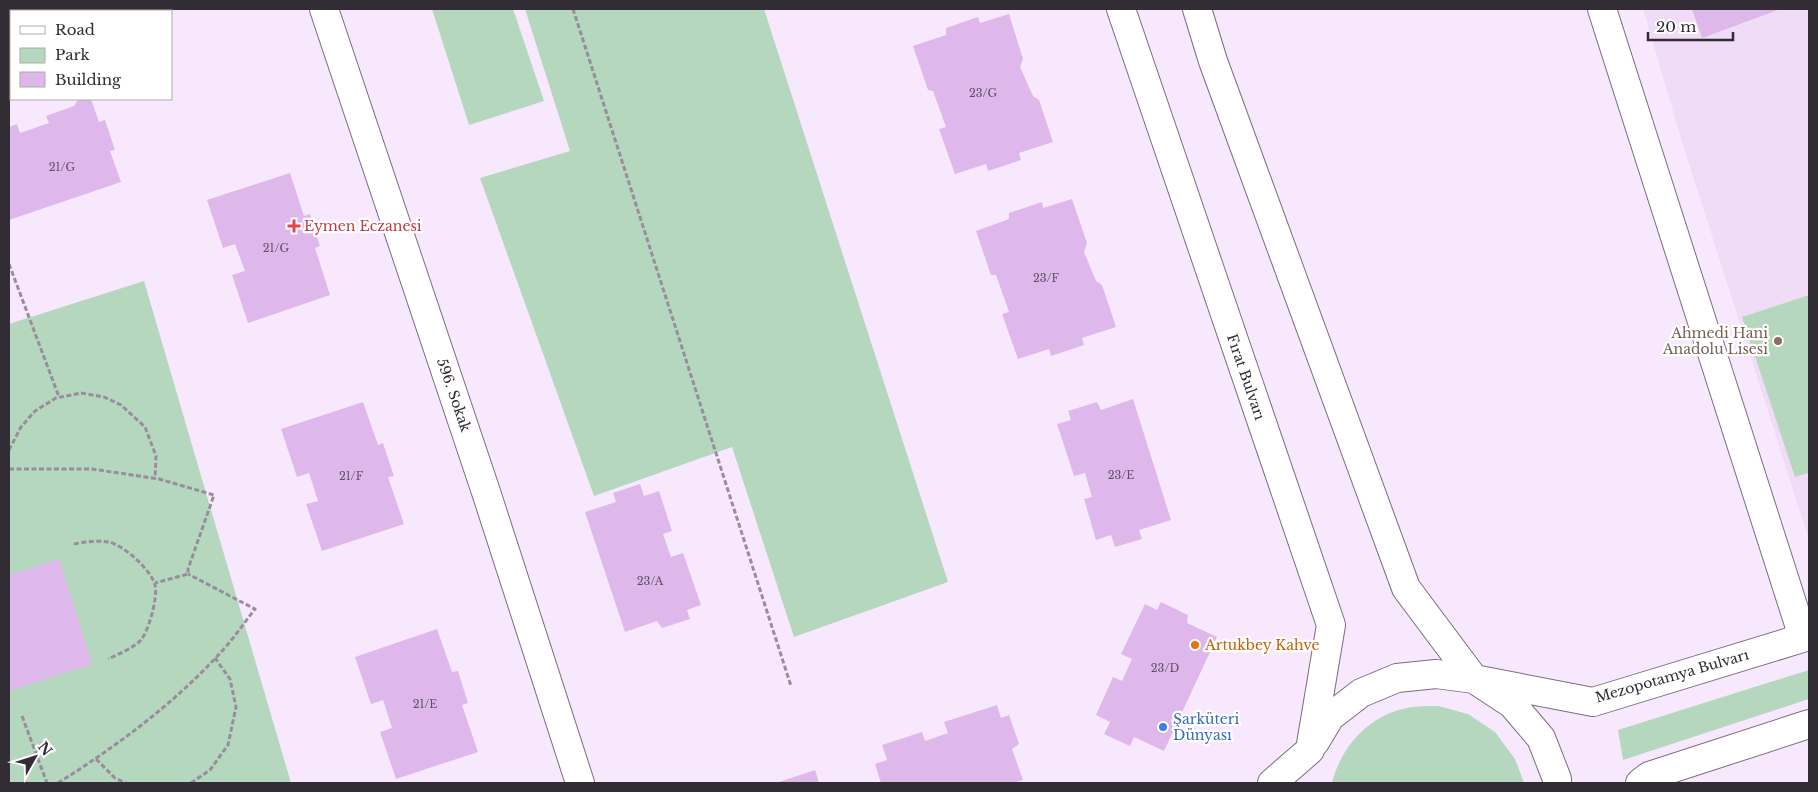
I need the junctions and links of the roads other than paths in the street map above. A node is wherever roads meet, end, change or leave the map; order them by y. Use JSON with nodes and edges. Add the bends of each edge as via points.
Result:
{"nodes":[{"id":1,"x":324,"y":9,"type":"edge"},
{"id":2,"x":1121,"y":9,"type":"edge"},
{"id":3,"x":1197,"y":9,"type":"edge"},
{"id":4,"x":1602,"y":9,"type":"edge"},
{"id":5,"x":1806,"y":636,"type":"edge"},
{"id":6,"x":1474,"y":679,"type":"junction"},
{"id":7,"x":1809,"y":724,"type":"edge"},
{"id":8,"x":1310,"y":750,"type":"junction"},
{"id":9,"x":580,"y":783,"type":"edge"},
{"id":10,"x":1272,"y":783,"type":"edge"},
{"id":11,"x":1299,"y":783,"type":"edge"},
{"id":12,"x":1557,"y":783,"type":"edge"},
{"id":13,"x":1640,"y":783,"type":"edge"}],
"edges":[{"from":1,"to":9,"type":"main road","name":"596. Sokak"},
{"from":2,"to":8,"type":"main road","name":"Fırat Bulvarı","via":[[1330,625]]},
{"from":3,"to":6,"type":"main road","via":[[1213,61],[1406,588]]},
{"from":4,"to":5,"type":"main road"},
{"from":5,"to":6,"type":"main road","name":"Mezopotamya Bulvarı","via":[[1593,702]]},
{"from":6,"to":8,"type":"main road","name":"Mezopotamya Bulvarı","via":[[1436,674],[1397,678],[1360,693],[1330,717]]},
{"from":6,"to":12,"type":"main road","via":[[1512,704],[1541,738]]},
{"from":7,"to":13,"type":"main road","via":[[1649,776]]},
{"from":8,"to":10,"type":"main road"},
{"from":8,"to":11,"type":"main road"}]}
